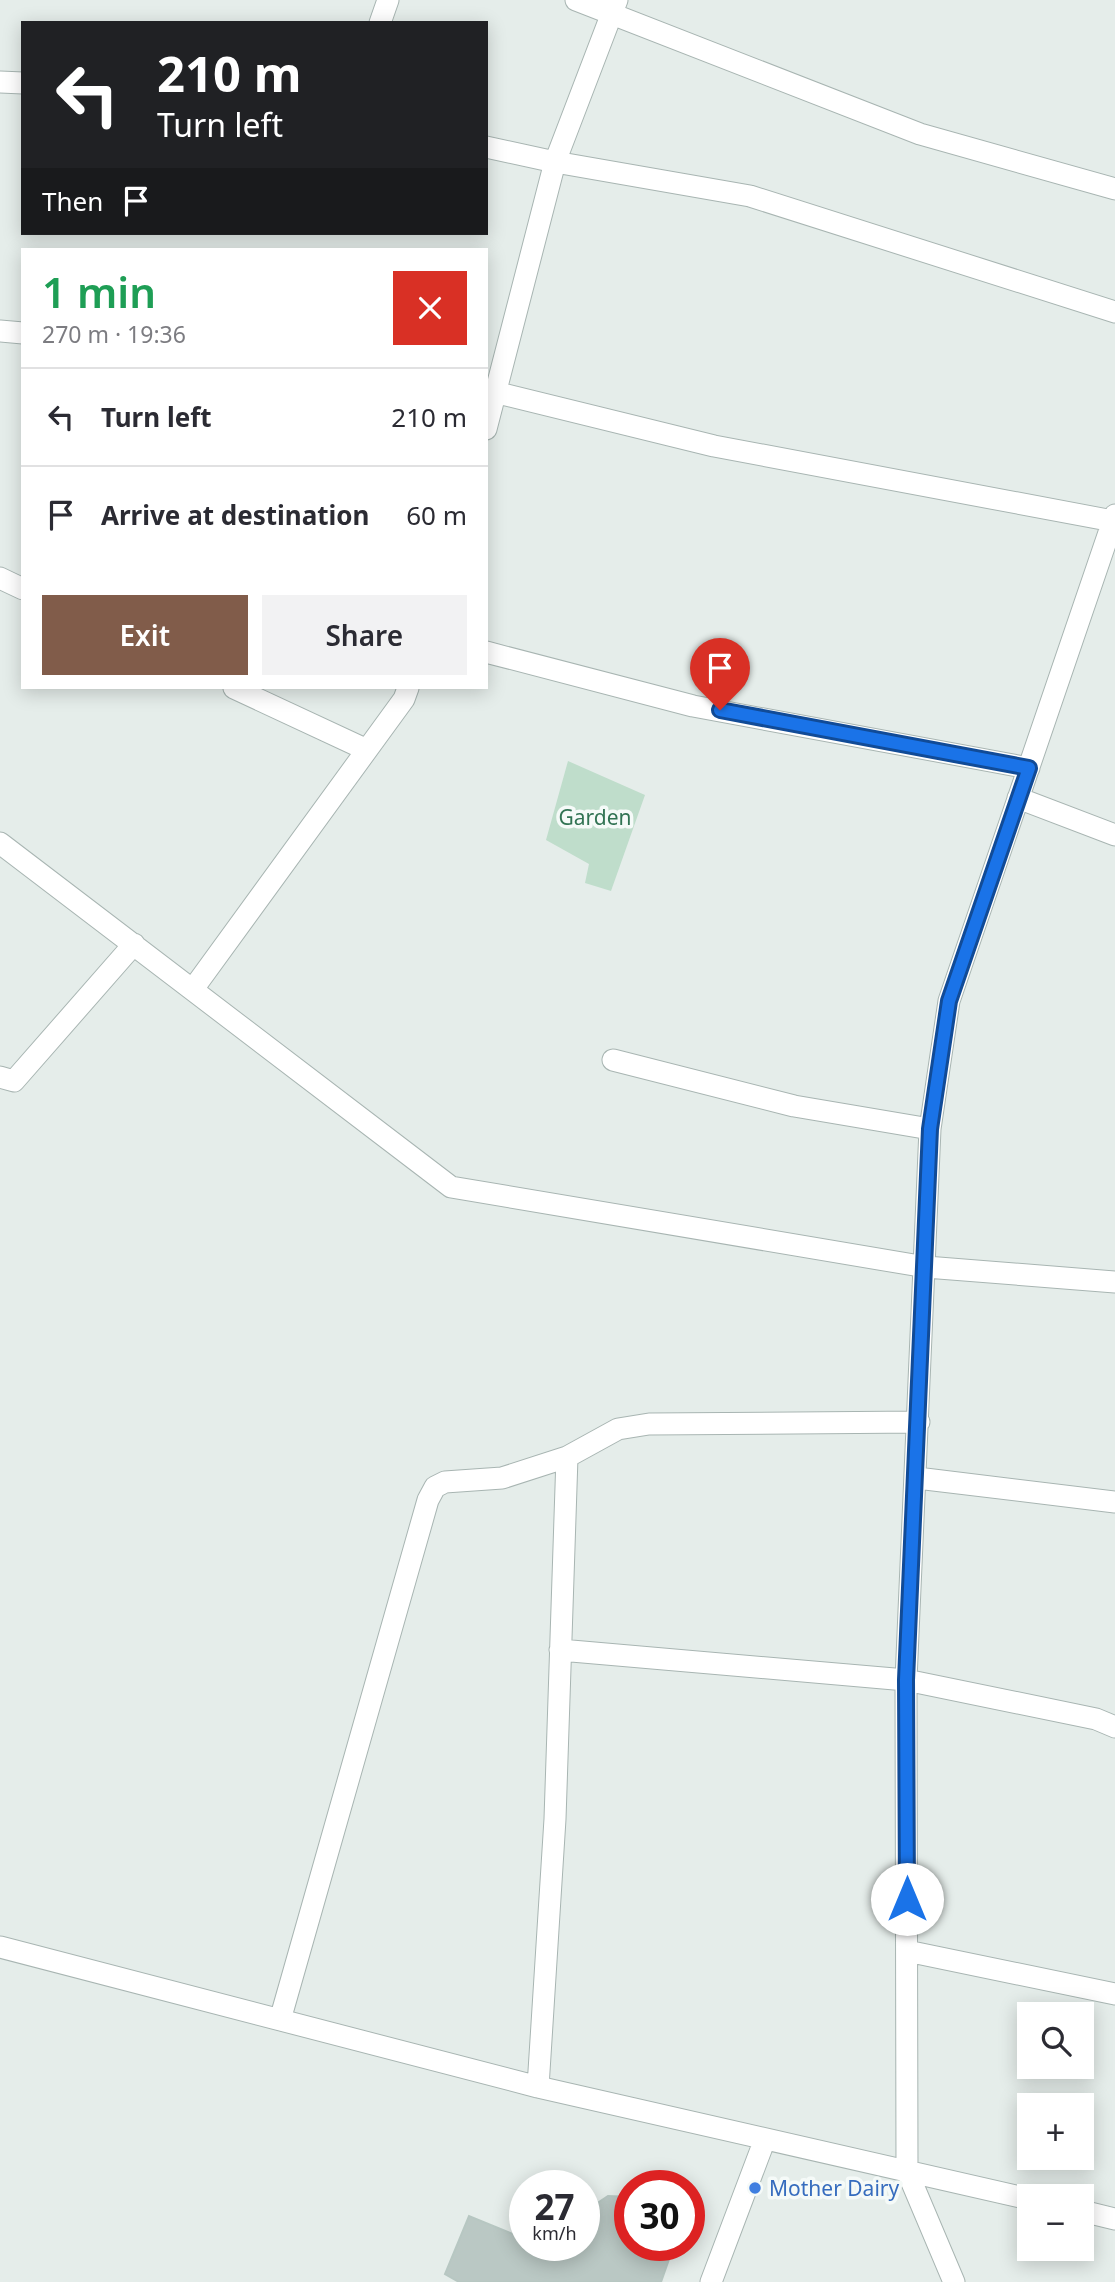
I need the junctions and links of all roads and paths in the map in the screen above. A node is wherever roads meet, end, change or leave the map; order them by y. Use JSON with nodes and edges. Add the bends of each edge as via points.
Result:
{"nodes":[{"id":1,"x":388,"y":0,"type":"edge"},
{"id":2,"x":576,"y":0,"type":"edge"},
{"id":3,"x":614,"y":7,"type":"edge"},
{"id":4,"x":381,"y":21,"type":"edge"},
{"id":5,"x":0,"y":82,"type":"edge"},
{"id":6,"x":21,"y":83,"type":"edge"},
{"id":7,"x":488,"y":147,"type":"edge"},
{"id":8,"x":555,"y":162,"type":"junction"},
{"id":9,"x":1115,"y":189,"type":"edge"},
{"id":10,"x":1115,"y":312,"type":"edge"},
{"id":11,"x":0,"y":331,"type":"edge"},
{"id":12,"x":21,"y":333,"type":"edge"},
{"id":13,"x":491,"y":390,"type":"edge"},
{"id":14,"x":488,"y":413,"type":"edge"},
{"id":15,"x":1114,"y":518,"type":"edge"},
{"id":16,"x":0,"y":578,"type":"edge"},
{"id":17,"x":21,"y":588,"type":"edge"},
{"id":18,"x":488,"y":653,"type":"edge"},
{"id":19,"x":236,"y":689,"type":"edge"},
{"id":20,"x":408,"y":689,"type":"edge"},
{"id":21,"x":368,"y":750,"type":"junction"},
{"id":22,"x":1029,"y":768,"type":"junction"},
{"id":23,"x":1018,"y":798,"type":"junction"},
{"id":24,"x":1115,"y":835,"type":"edge"},
{"id":25,"x":0,"y":843,"type":"edge"},
{"id":26,"x":134,"y":944,"type":"junction"},
{"id":27,"x":193,"y":989,"type":"junction"},
{"id":28,"x":613,"y":1060,"type":"dead end"},
{"id":29,"x":0,"y":1077,"type":"edge"},
{"id":30,"x":930,"y":1129,"type":"junction"},
{"id":31,"x":926,"y":1267,"type":"junction"},
{"id":32,"x":1115,"y":1282,"type":"edge"},
{"id":33,"x":919,"y":1422,"type":"junction"},
{"id":34,"x":567,"y":1457,"type":"junction"},
{"id":35,"x":917,"y":1478,"type":"junction"},
{"id":36,"x":1115,"y":1502,"type":"edge"},
{"id":37,"x":560,"y":1650,"type":"junction"},
{"id":38,"x":906,"y":1680,"type":"junction"},
{"id":39,"x":1115,"y":1727,"type":"edge"},
{"id":40,"x":0,"y":1947,"type":"edge"},
{"id":41,"x":907,"y":1951,"type":"junction"},
{"id":42,"x":1115,"y":1994,"type":"edge"},
{"id":43,"x":280,"y":2020,"type":"junction"},
{"id":44,"x":538,"y":2087,"type":"junction"},
{"id":45,"x":765,"y":2139,"type":"junction"},
{"id":46,"x":908,"y":2171,"type":"junction"},
{"id":47,"x":1017,"y":2196,"type":"edge"},
{"id":48,"x":1094,"y":2214,"type":"edge"},
{"id":49,"x":1115,"y":2219,"type":"edge"},
{"id":50,"x":711,"y":2282,"type":"edge"},
{"id":51,"x":954,"y":2282,"type":"edge"}],
"edges":[{"from":1,"to":4,"type":"street"},
{"from":2,"to":3,"type":"street"},
{"from":3,"to":8,"type":"street"},
{"from":3,"to":9,"type":"street","via":[[920,134]]},
{"from":5,"to":6,"type":"street"},
{"from":7,"to":8,"type":"street"},
{"from":8,"to":10,"type":"street","via":[[750,196]]},
{"from":8,"to":13,"type":"street"},
{"from":11,"to":12,"type":"street"},
{"from":13,"to":14,"type":"street"},
{"from":13,"to":15,"type":"street","via":[[714,446]]},
{"from":15,"to":22,"type":"street"},
{"from":16,"to":17,"type":"street"},
{"from":18,"to":22,"type":"street","via":[[693,706]]},
{"from":19,"to":21,"type":"street"},
{"from":20,"to":21,"type":"street"},
{"from":21,"to":27,"type":"street"},
{"from":22,"to":23,"type":"street"},
{"from":23,"to":24,"type":"street"},
{"from":23,"to":30,"type":"street","via":[[949,1001]]},
{"from":25,"to":26,"type":"street"},
{"from":26,"to":27,"type":"street"},
{"from":26,"to":29,"type":"street","via":[[14,1081]]},
{"from":27,"to":31,"type":"street","via":[[451,1188]]},
{"from":28,"to":30,"type":"street","via":[[794,1106]]},
{"from":30,"to":31,"type":"street"},
{"from":31,"to":32,"type":"street"},
{"from":31,"to":33,"type":"street"},
{"from":33,"to":34,"type":"street","via":[[649,1424],[618,1429]]},
{"from":33,"to":35,"type":"street"},
{"from":34,"to":37,"type":"street"},
{"from":34,"to":43,"type":"street","via":[[502,1478],[445,1482],[428,1500]]},
{"from":35,"to":36,"type":"street"},
{"from":35,"to":38,"type":"street"},
{"from":37,"to":38,"type":"street"},
{"from":37,"to":44,"type":"street","via":[[555,1819]]},
{"from":38,"to":39,"type":"street","via":[[1096,1719]]},
{"from":38,"to":41,"type":"street"},
{"from":40,"to":43,"type":"street"},
{"from":41,"to":42,"type":"street"},
{"from":41,"to":46,"type":"street"},
{"from":43,"to":44,"type":"street"},
{"from":44,"to":45,"type":"street"},
{"from":45,"to":46,"type":"street"},
{"from":45,"to":50,"type":"street"},
{"from":46,"to":47,"type":"street"},
{"from":46,"to":51,"type":"street"},
{"from":48,"to":49,"type":"street"}]}
